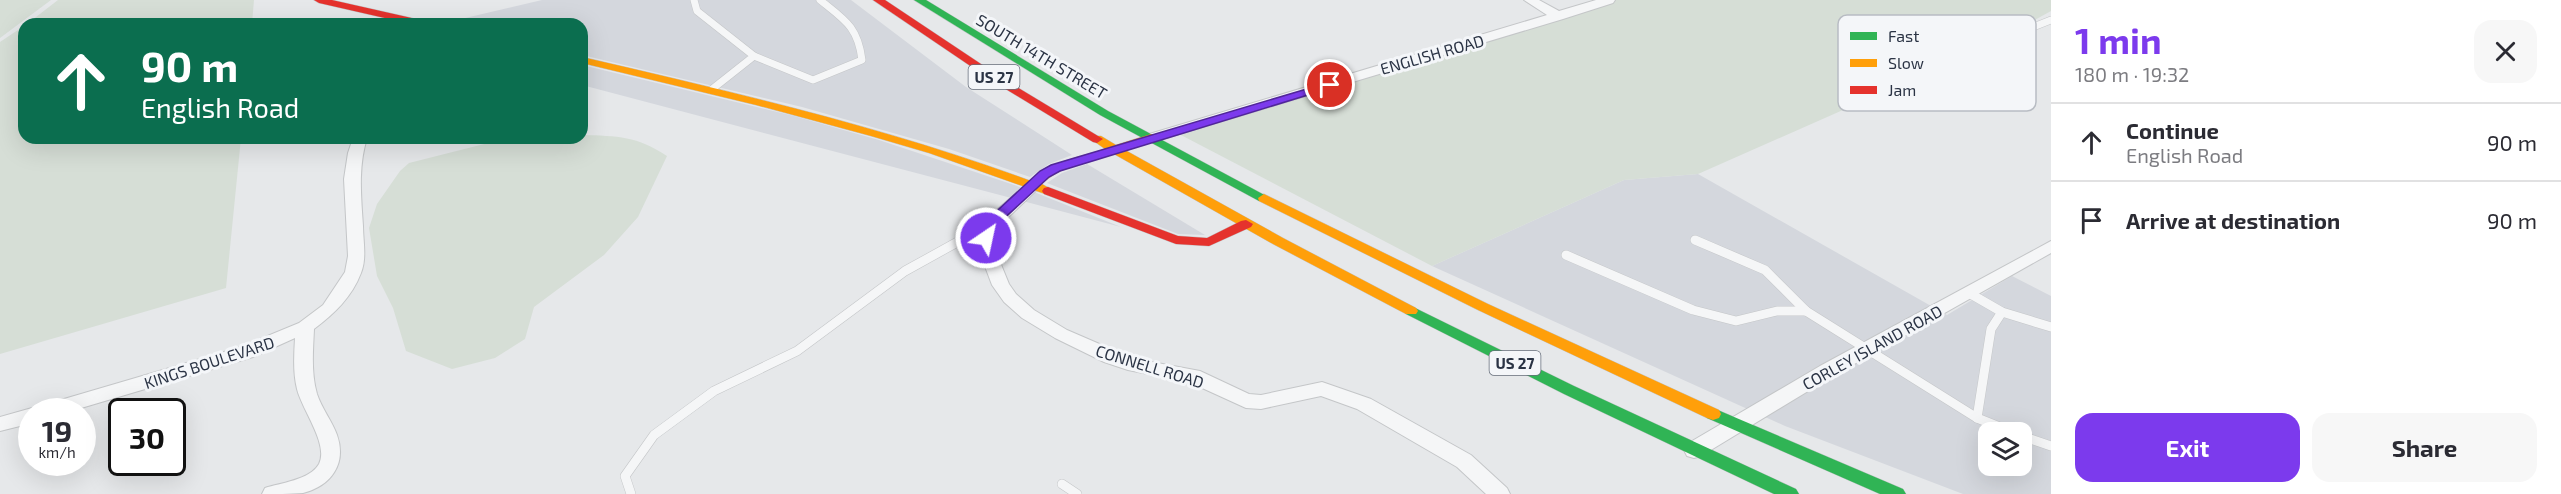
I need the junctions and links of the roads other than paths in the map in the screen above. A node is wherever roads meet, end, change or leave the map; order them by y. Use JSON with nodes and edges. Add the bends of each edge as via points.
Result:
{"nodes":[{"id":1,"x":319,"y":0,"type":"edge"},
{"id":2,"x":694,"y":0,"type":"edge"},
{"id":3,"x":822,"y":0,"type":"edge"},
{"id":4,"x":878,"y":0,"type":"edge"},
{"id":5,"x":919,"y":0,"type":"edge"},
{"id":6,"x":1530,"y":0,"type":"edge"},
{"id":7,"x":1609,"y":0,"type":"edge"},
{"id":8,"x":1559,"y":16,"type":"junction"},
{"id":9,"x":398,"y":18,"type":"edge"},
{"id":10,"x":2051,"y":20,"type":"edge"},
{"id":11,"x":2036,"y":26,"type":"edge"},
{"id":12,"x":754,"y":56,"type":"junction"},
{"id":13,"x":588,"y":61,"type":"edge"},
{"id":14,"x":711,"y":90,"type":"junction"},
{"id":15,"x":1151,"y":138,"type":"junction"},
{"id":16,"x":358,"y":144,"type":"edge"},
{"id":17,"x":1113,"y":150,"type":"junction"},
{"id":18,"x":1034,"y":185,"type":"junction"},
{"id":19,"x":991,"y":224,"type":"junction"},
{"id":20,"x":1246,"y":224,"type":"junction"},
{"id":21,"x":1695,"y":240,"type":"dead end"},
{"id":22,"x":2051,"y":246,"type":"edge"},
{"id":23,"x":1566,"y":255,"type":"dead end"},
{"id":24,"x":1969,"y":293,"type":"junction"},
{"id":25,"x":1806,"y":311,"type":"junction"},
{"id":26,"x":2002,"y":312,"type":"junction"},
{"id":27,"x":305,"y":327,"type":"junction"},
{"id":28,"x":2051,"y":327,"type":"edge"},
{"id":29,"x":1864,"y":348,"type":"junction"},
{"id":30,"x":91,"y":398,"type":"edge"},
{"id":31,"x":1977,"y":418,"type":"junction"},
{"id":32,"x":18,"y":420,"type":"edge"},
{"id":33,"x":1987,"y":422,"type":"edge"},
{"id":34,"x":0,"y":424,"type":"edge"},
{"id":35,"x":1734,"y":424,"type":"junction"},
{"id":36,"x":2032,"y":439,"type":"edge"},
{"id":37,"x":2051,"y":446,"type":"edge"},
{"id":38,"x":1694,"y":450,"type":"junction"},
{"id":39,"x":1062,"y":484,"type":"dead end"},
{"id":40,"x":272,"y":494,"type":"edge"},
{"id":41,"x":631,"y":494,"type":"edge"},
{"id":42,"x":1077,"y":494,"type":"edge"},
{"id":43,"x":1500,"y":494,"type":"edge"},
{"id":44,"x":1790,"y":494,"type":"edge"},
{"id":45,"x":1896,"y":494,"type":"edge"}],
"edges":[{"from":1,"to":9,"type":"main road"},
{"from":2,"to":12,"type":"lane","via":[[697,11]]},
{"from":3,"to":12,"type":"lane","via":[[855,28],[862,60],[813,80]]},
{"from":4,"to":17,"type":"main road","number":"US 27"},
{"from":5,"to":15,"type":"main road","name":"SOUTH 14TH STREET","number":"US 27"},
{"from":6,"to":8,"type":"street"},
{"from":7,"to":8,"type":"street","name":"ENGLISH ROAD"},
{"from":8,"to":15,"type":"street","name":"ENGLISH ROAD"},
{"from":10,"to":11,"type":"lane"},
{"from":12,"to":14,"type":"lane"},
{"from":13,"to":14,"type":"main road"},
{"from":14,"to":18,"type":"main road","via":[[883,135]]},
{"from":15,"to":17,"type":"main road"},
{"from":15,"to":35,"type":"main road","number":"US 27","via":[[1368,252]]},
{"from":16,"to":27,"type":"street","name":"KINGS BOULEVARD","via":[[352,179],[356,256],[353,272],[329,309]]},
{"from":17,"to":18,"type":"main road","via":[[1056,168]]},
{"from":17,"to":20,"type":"main road","number":"US 27"},
{"from":18,"to":19,"type":"street"},
{"from":18,"to":20,"type":"main road","via":[[1176,240],[1209,242]]},
{"from":19,"to":41,"type":"lane","via":[[905,272],[797,351],[714,391],[654,435],[625,476]]},
{"from":19,"to":43,"type":"street","name":"CONNELL ROAD","via":[[985,245],[1001,285],[1028,314],[1061,334],[1135,365],[1193,376],[1246,401],[1261,402],[1322,389],[1364,404],[1464,461]]},
{"from":20,"to":38,"type":"main road","number":"US 27","via":[[1441,327]]},
{"from":21,"to":25,"type":"lane","via":[[1766,270]]},
{"from":22,"to":24,"type":"street","name":"CORLEY ISLAND ROAD"},
{"from":23,"to":25,"type":"lane","via":[[1693,310],[1736,321],[1777,311]]},
{"from":24,"to":26,"type":"lane"},
{"from":24,"to":29,"type":"street","name":"CORLEY ISLAND ROAD"},
{"from":25,"to":29,"type":"lane"},
{"from":26,"to":28,"type":"lane"},
{"from":26,"to":31,"type":"lane","via":[[1990,329]]},
{"from":27,"to":30,"type":"street","name":"KINGS BOULEVARD","via":[[247,352]]},
{"from":27,"to":40,"type":"street","via":[[303,375],[333,459],[325,471],[307,484]]},
{"from":29,"to":31,"type":"lane"},
{"from":29,"to":35,"type":"street","name":"CORLEY ISLAND ROAD"},
{"from":31,"to":33,"type":"lane"},
{"from":32,"to":34,"type":"street"},
{"from":35,"to":38,"type":"street","name":"CORLEY ISLAND ROAD"},
{"from":35,"to":45,"type":"main road","number":"US 27"},
{"from":36,"to":37,"type":"lane"},
{"from":38,"to":44,"type":"main road","number":"US 27"},
{"from":39,"to":42,"type":"lane"}]}
